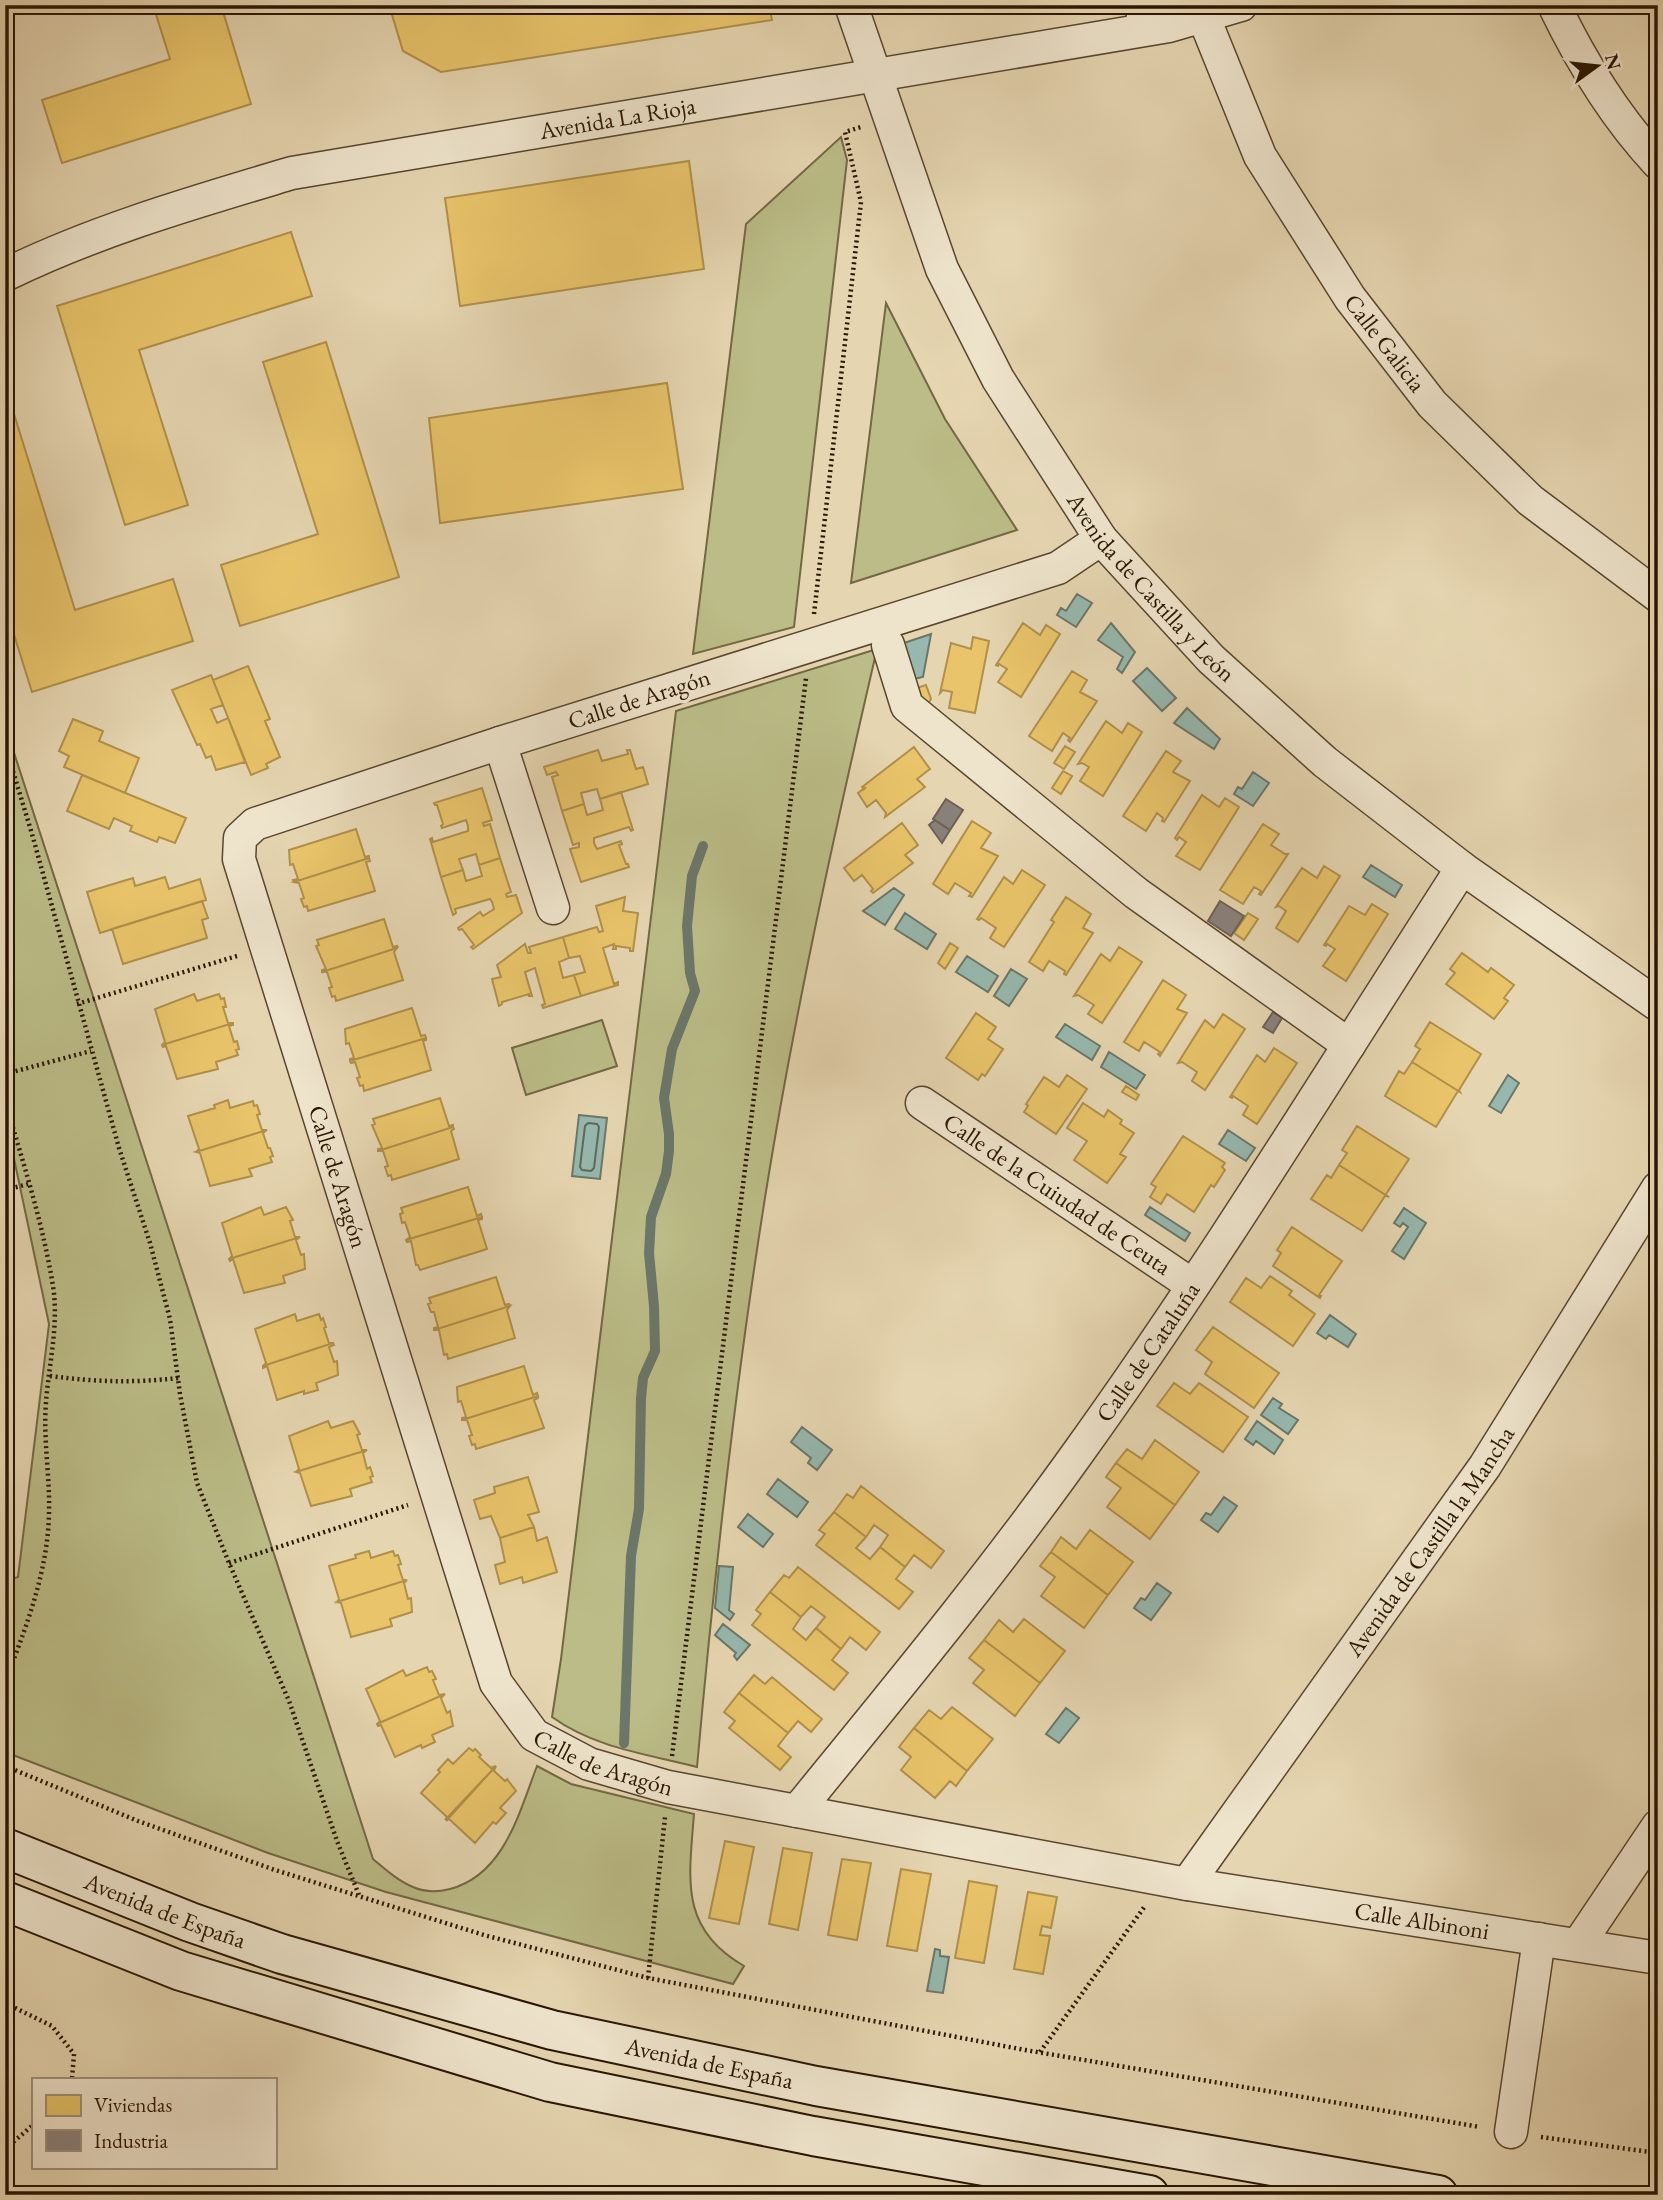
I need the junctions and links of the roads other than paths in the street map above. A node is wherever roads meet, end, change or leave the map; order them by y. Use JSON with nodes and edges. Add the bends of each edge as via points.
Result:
{"nodes":[{"id":1,"x":851,"y":5,"type":"edge"},
{"id":2,"x":1241,"y":5,"type":"edge"},
{"id":3,"x":1554,"y":5,"type":"edge"},
{"id":4,"x":1204,"y":18,"type":"junction"},
{"id":5,"x":1135,"y":19,"type":"edge"},
{"id":6,"x":874,"y":76,"type":"junction"},
{"id":7,"x":1658,"y":163,"type":"edge"},
{"id":8,"x":5,"y":275,"type":"edge"},
{"id":9,"x":1101,"y":539,"type":"junction"},
{"id":10,"x":1658,"y":596,"type":"edge"},
{"id":11,"x":888,"y":645,"type":"dead end"},
{"id":12,"x":500,"y":743,"type":"junction"},
{"id":13,"x":1462,"y":868,"type":"junction"},
{"id":14,"x":553,"y":908,"type":"dead end"},
{"id":15,"x":1658,"y":1005,"type":"edge"},
{"id":16,"x":1349,"y":1045,"type":"junction"},
{"id":17,"x":922,"y":1103,"type":"dead end"},
{"id":18,"x":1658,"y":1188,"type":"edge"},
{"id":19,"x":1192,"y":1285,"type":"junction"},
{"id":20,"x":797,"y":1811,"type":"junction"},
{"id":21,"x":1658,"y":1826,"type":"edge"},
{"id":22,"x":5,"y":1848,"type":"edge"},
{"id":23,"x":1175,"y":1882,"type":"junction"},
{"id":24,"x":5,"y":1901,"type":"edge"},
{"id":25,"x":1539,"y":1940,"type":"junction"},
{"id":26,"x":1578,"y":1945,"type":"junction"},
{"id":27,"x":1658,"y":1958,"type":"edge"},
{"id":28,"x":1511,"y":2132,"type":"road end"},
{"id":29,"x":1149,"y":2195,"type":"edge"},
{"id":30,"x":1438,"y":2195,"type":"edge"}],
"edges":[{"from":1,"to":6,"type":"street","name":"Avenida de Castilla y León"},
{"from":2,"to":4,"type":"street","name":"Avenida La Rioja"},
{"from":3,"to":7,"type":"street","via":[[1570,40],[1634,137]]},
{"from":4,"to":5,"type":"street","name":"Avenida La Rioja"},
{"from":4,"to":10,"type":"street","name":"Calle Galicia","via":[[1260,156],[1350,298],[1432,404],[1530,499]]},
{"from":5,"to":6,"type":"street","name":"Avenida La Rioja"},
{"from":6,"to":8,"type":"street","name":"Avenida La Rioja","via":[[292,173],[153,215]]},
{"from":6,"to":9,"type":"street","name":"Avenida de Castilla y León","via":[[942,269],[999,379]]},
{"from":9,"to":12,"type":"street","name":"Calle de Aragón","via":[[1058,568]]},
{"from":9,"to":13,"type":"street","name":"Avenida de Castilla y León","via":[[1210,659],[1325,762]]},
{"from":11,"to":16,"type":"street","via":[[907,706],[1136,893]]},
{"from":12,"to":14,"type":"street"},
{"from":12,"to":20,"type":"street","name":"Calle de Aragón","via":[[255,824],[240,838],[239,859],[496,1683],[534,1735],[589,1765],[668,1787]]},
{"from":13,"to":15,"type":"street","name":"Avenida de Castilla y León"},
{"from":13,"to":16,"type":"street","name":"Calle de Cataluña"},
{"from":16,"to":19,"type":"street","name":"Calle de Cataluña"},
{"from":17,"to":19,"type":"street","name":"Calle de la Cuiudad de Ceuta"},
{"from":18,"to":23,"type":"street","name":"Avenida de Castilla la Mancha","via":[[1485,1466]]},
{"from":19,"to":20,"type":"street","name":"Calle de Cataluña","via":[[1079,1451],[925,1655]]},
{"from":20,"to":23,"type":"street","name":"Calle de Aragón"},
{"from":21,"to":26,"type":"street"},
{"from":22,"to":30,"type":"main road","name":"Avenida de España","via":[[282,1954],[552,2030],[816,2086]]},
{"from":23,"to":25,"type":"street","name":"Calle Albinoni"},
{"from":24,"to":29,"type":"main road","name":"Avenida de España","via":[[181,1971],[550,2082],[813,2136]]},
{"from":25,"to":26,"type":"street","name":"Calle Albinoni"},
{"from":25,"to":28,"type":"street"},
{"from":26,"to":27,"type":"street","name":"Calle Albinoni"}]}
